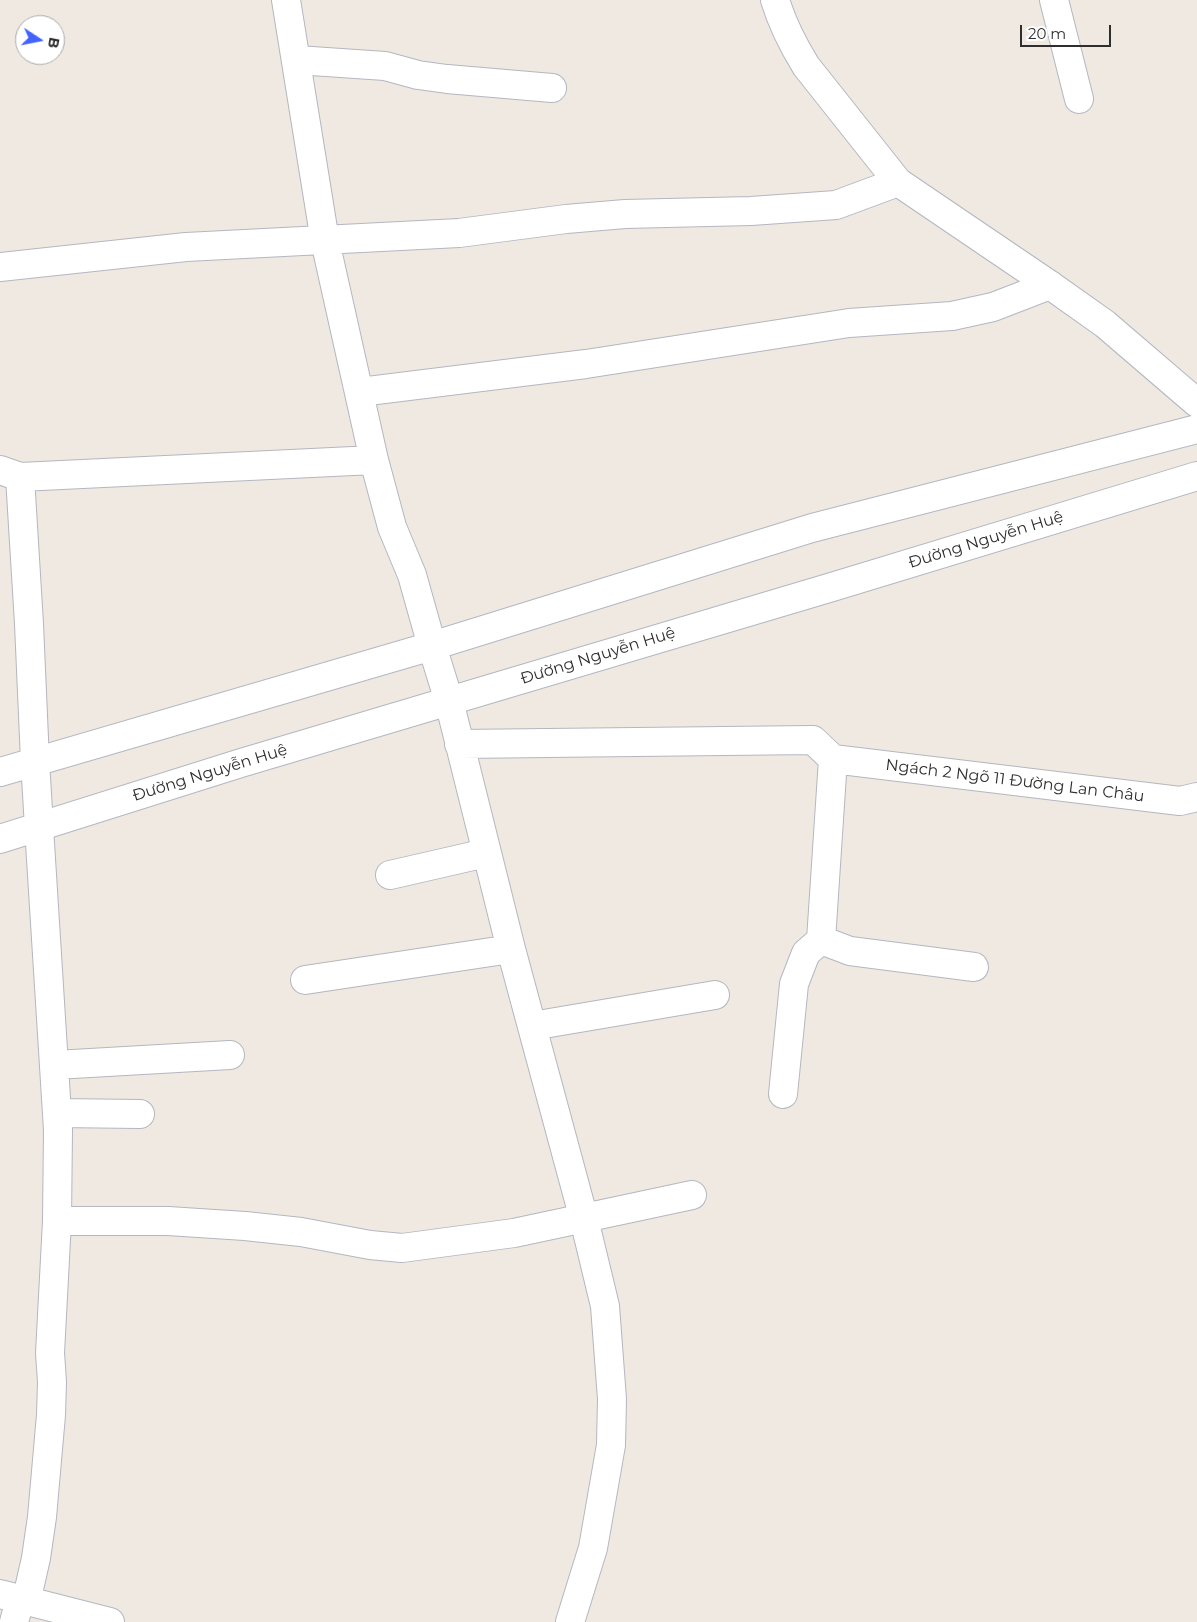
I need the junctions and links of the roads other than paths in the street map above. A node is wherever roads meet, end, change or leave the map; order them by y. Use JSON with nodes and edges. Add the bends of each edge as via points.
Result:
{"nodes":[{"id":1,"x":286,"y":0,"type":"edge"},
{"id":2,"x":775,"y":0,"type":"edge"},
{"id":3,"x":1054,"y":0,"type":"edge"},
{"id":4,"x":296,"y":60,"type":"junction"},
{"id":5,"x":552,"y":88,"type":"dead end"},
{"id":6,"x":1079,"y":100,"type":"dead end"},
{"id":7,"x":898,"y":182,"type":"junction"},
{"id":8,"x":325,"y":240,"type":"junction"},
{"id":9,"x":0,"y":267,"type":"edge"},
{"id":10,"x":1050,"y":285,"type":"junction"},
{"id":11,"x":360,"y":392,"type":"junction"},
{"id":12,"x":1197,"y":403,"type":"edge"},
{"id":13,"x":1197,"y":429,"type":"edge"},
{"id":14,"x":374,"y":460,"type":"junction"},
{"id":15,"x":10,"y":473,"type":"edge"},
{"id":16,"x":1197,"y":476,"type":"edge"},
{"id":17,"x":432,"y":646,"type":"junction"},
{"id":18,"x":449,"y":701,"type":"junction"},
{"id":19,"x":458,"y":744,"type":"junction"},
{"id":20,"x":833,"y":759,"type":"junction"},
{"id":21,"x":35,"y":761,"type":"junction"},
{"id":22,"x":0,"y":772,"type":"edge"},
{"id":23,"x":1197,"y":797,"type":"edge"},
{"id":24,"x":38,"y":827,"type":"junction"},
{"id":25,"x":0,"y":839,"type":"edge"},
{"id":26,"x":486,"y":853,"type":"junction"},
{"id":27,"x":390,"y":875,"type":"dead end"},
{"id":28,"x":821,"y":940,"type":"junction"},
{"id":29,"x":510,"y":949,"type":"junction"},
{"id":30,"x":974,"y":967,"type":"dead end"},
{"id":31,"x":305,"y":980,"type":"dead end"},
{"id":32,"x":715,"y":995,"type":"dead end"},
{"id":33,"x":532,"y":1026,"type":"junction"},
{"id":34,"x":230,"y":1056,"type":"dead end"},
{"id":35,"x":55,"y":1065,"type":"junction"},
{"id":36,"x":783,"y":1094,"type":"dead end"},
{"id":37,"x":57,"y":1113,"type":"junction"},
{"id":38,"x":140,"y":1114,"type":"dead end"},
{"id":39,"x":692,"y":1195,"type":"dead end"},
{"id":40,"x":584,"y":1219,"type":"junction"},
{"id":41,"x":56,"y":1221,"type":"junction"},
{"id":42,"x":15,"y":1605,"type":"edge"},
{"id":43,"x":110,"y":1622,"type":"edge"},
{"id":44,"x":570,"y":1622,"type":"edge"}],
"edges":[{"from":1,"to":4,"type":"street"},
{"from":2,"to":7,"type":"street","via":[[806,66]]},
{"from":3,"to":6,"type":"street"},
{"from":4,"to":5,"type":"street","via":[[385,66],[447,79]]},
{"from":4,"to":8,"type":"street"},
{"from":7,"to":8,"type":"street","via":[[836,205],[625,214],[459,233]]},
{"from":7,"to":10,"type":"street"},
{"from":8,"to":9,"type":"street","via":[[186,247]]},
{"from":8,"to":11,"type":"street"},
{"from":10,"to":11,"type":"street","via":[[993,307],[952,316],[848,323],[586,364]]},
{"from":10,"to":12,"type":"street","via":[[1105,324]]},
{"from":11,"to":14,"type":"street"},
{"from":13,"to":17,"type":"street","via":[[812,528]]},
{"from":14,"to":15,"type":"street"},
{"from":14,"to":17,"type":"street","via":[[392,527],[412,575]]},
{"from":15,"to":21,"type":"street","via":[[29,624]]},
{"from":16,"to":18,"type":"street","name":"Đường Nguyễn Huệ"},
{"from":17,"to":18,"type":"street"},
{"from":17,"to":21,"type":"street"},
{"from":18,"to":19,"type":"street"},
{"from":18,"to":24,"type":"street","name":"Đường Nguyễn Huệ"},
{"from":19,"to":20,"type":"street","via":[[813,740]]},
{"from":19,"to":26,"type":"street"},
{"from":20,"to":23,"type":"street","name":"Ngách 2 Ngõ 11 Đường Lan Châu","via":[[1180,801]]},
{"from":20,"to":28,"type":"street"},
{"from":21,"to":22,"type":"street"},
{"from":21,"to":24,"type":"street"},
{"from":24,"to":25,"type":"street","name":"Đường Nguyễn Huệ"},
{"from":24,"to":35,"type":"street"},
{"from":26,"to":27,"type":"street"},
{"from":26,"to":29,"type":"street"},
{"from":28,"to":30,"type":"street","via":[[850,951]]},
{"from":28,"to":36,"type":"street","via":[[806,953],[794,984]]},
{"from":29,"to":31,"type":"street"},
{"from":29,"to":33,"type":"street"},
{"from":32,"to":33,"type":"street"},
{"from":33,"to":40,"type":"street"},
{"from":34,"to":35,"type":"street"},
{"from":35,"to":37,"type":"street"},
{"from":37,"to":38,"type":"street"},
{"from":37,"to":41,"type":"street"},
{"from":39,"to":40,"type":"street"},
{"from":40,"to":41,"type":"street","via":[[514,1233],[402,1248],[245,1226],[168,1220]]},
{"from":40,"to":44,"type":"street","via":[[605,1306],[612,1399],[611,1446],[593,1548]]},
{"from":41,"to":42,"type":"street","via":[[46,1484],[36,1558]]},
{"from":42,"to":43,"type":"street"}]}
